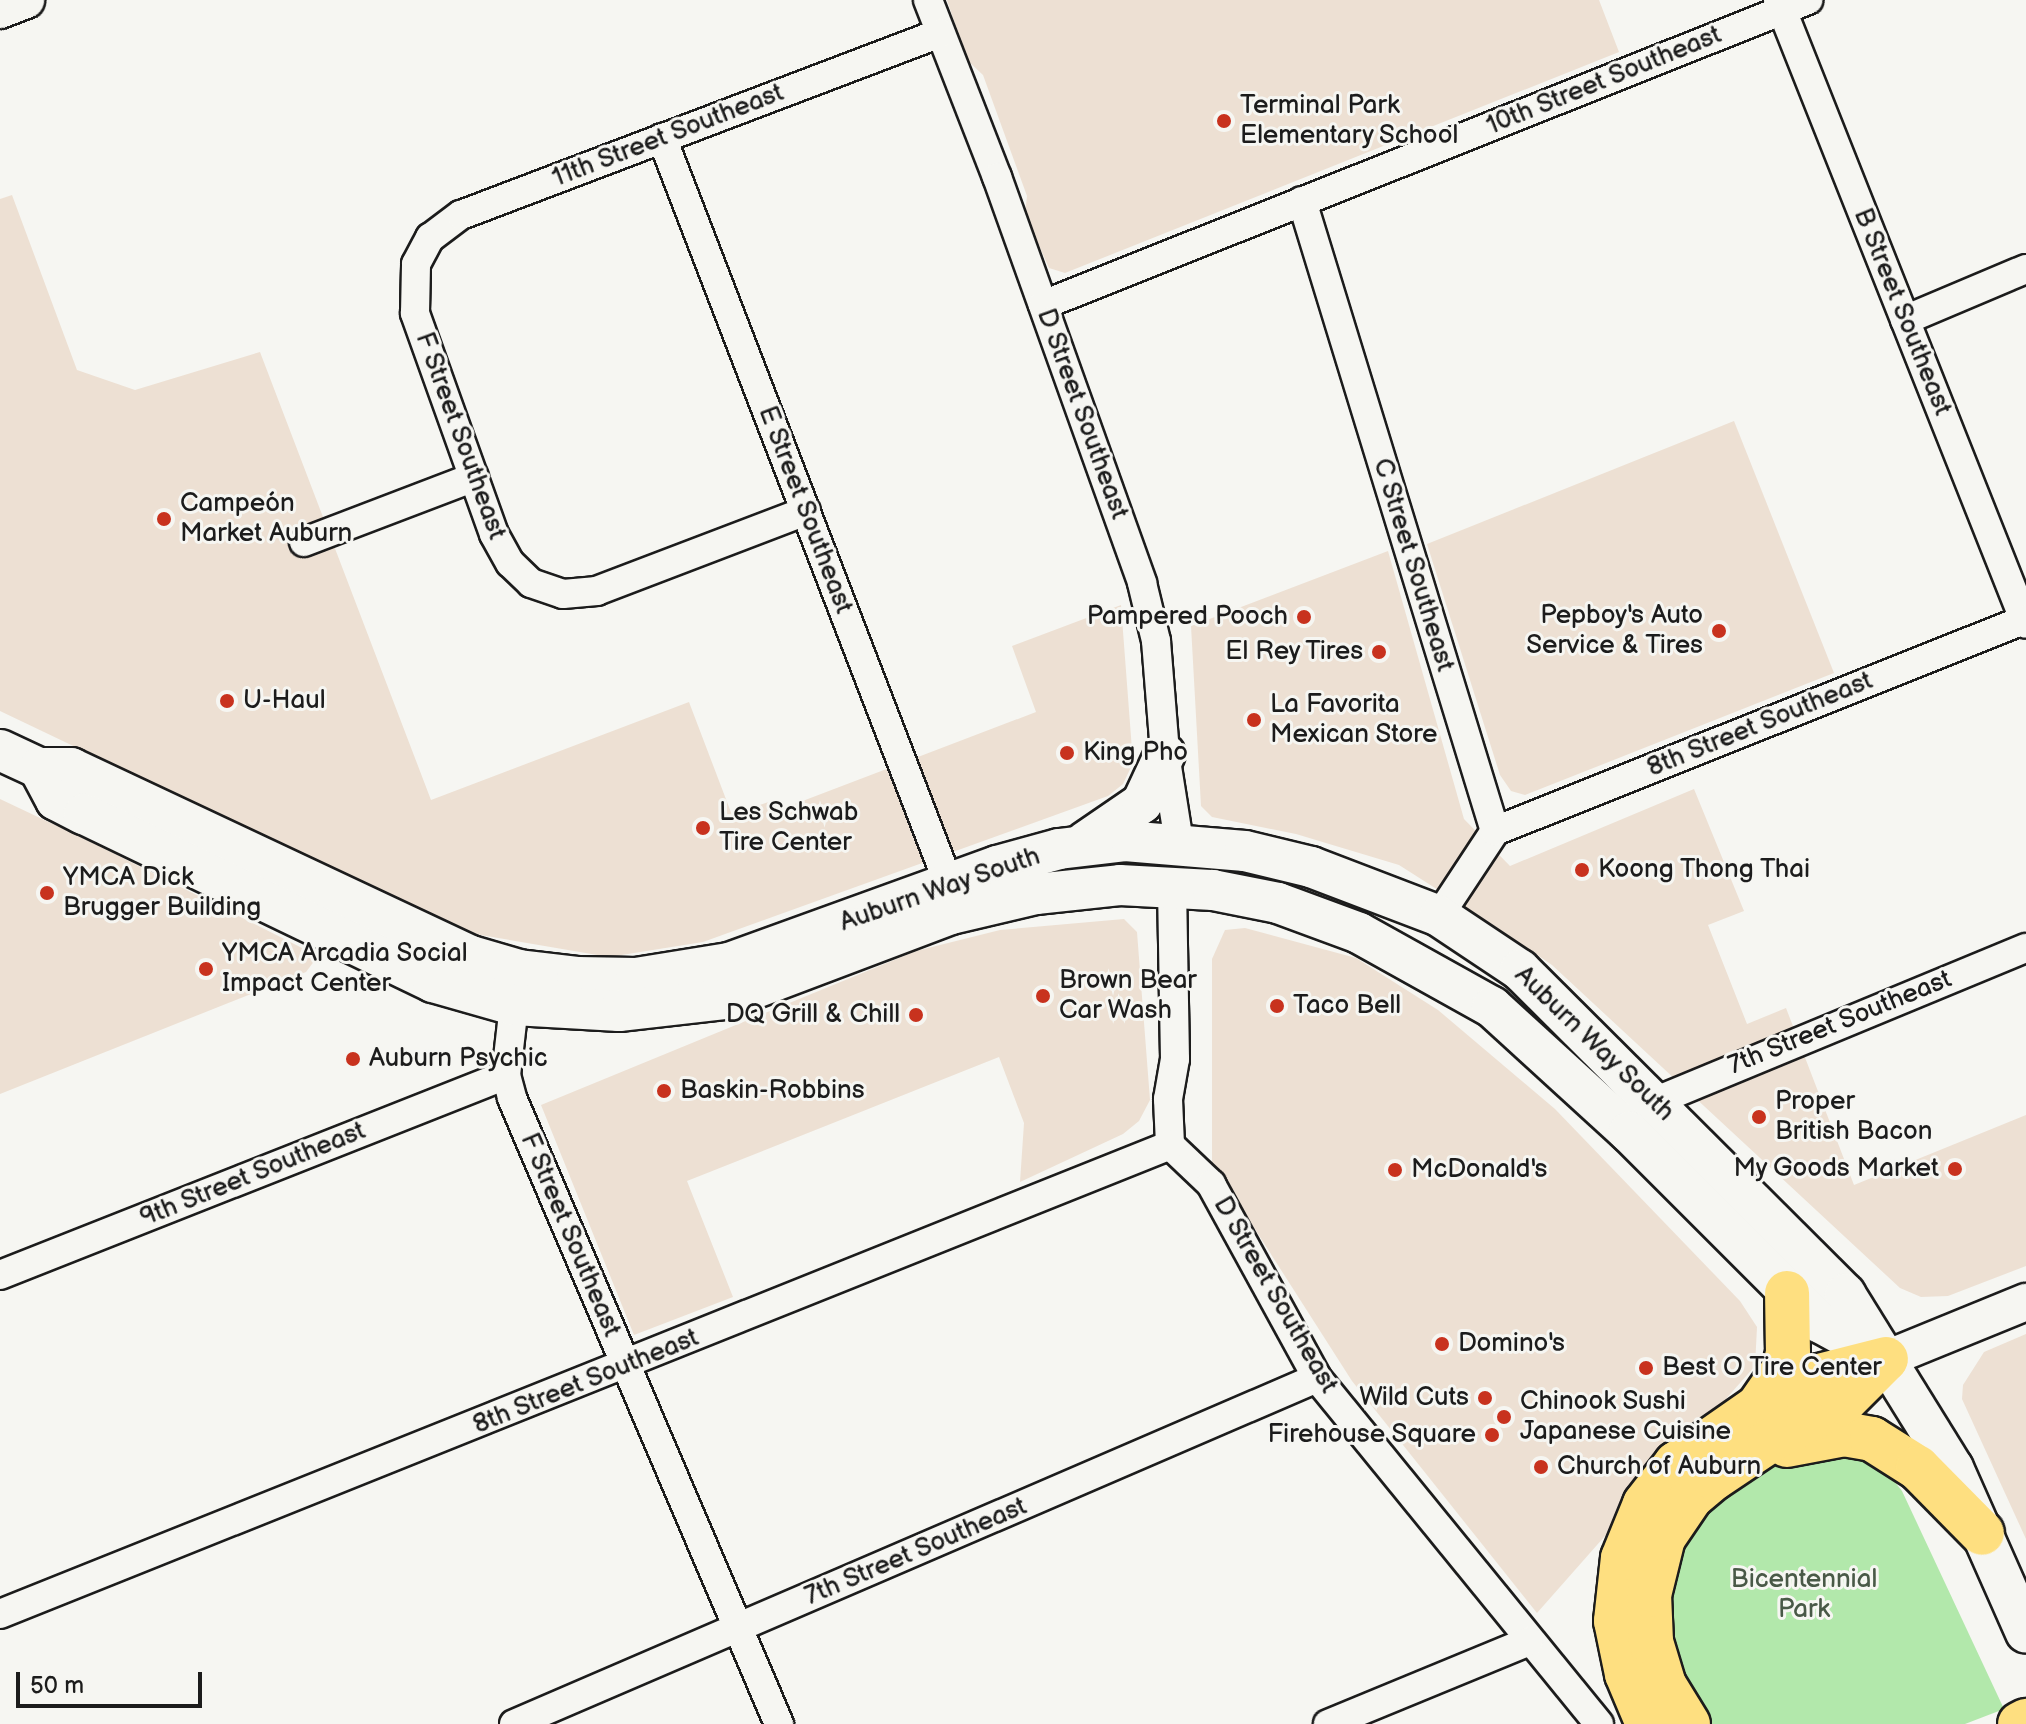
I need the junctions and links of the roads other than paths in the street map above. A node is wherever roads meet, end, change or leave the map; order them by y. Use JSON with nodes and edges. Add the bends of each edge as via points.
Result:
{"nodes":[{"id":1,"x":26,"y":0,"type":"edge"},
{"id":2,"x":928,"y":0,"type":"edge"},
{"id":3,"x":1789,"y":3,"type":"edge"},
{"id":4,"x":0,"y":10,"type":"edge"},
{"id":5,"x":940,"y":33,"type":"junction"},
{"id":6,"x":662,"y":138,"type":"junction"},
{"id":7,"x":1302,"y":201,"type":"junction"},
{"id":8,"x":416,"y":264,"type":"joint"},
{"id":9,"x":2026,"y":269,"type":"edge"},
{"id":10,"x":1043,"y":305,"type":"junction"},
{"id":11,"x":1905,"y":320,"type":"junction"},
{"id":12,"x":474,"y":477,"type":"junction"},
{"id":13,"x":806,"y":511,"type":"junction"},
{"id":14,"x":304,"y":542,"type":"dead end"},
{"id":15,"x":2025,"y":621,"type":"edge"},
{"id":16,"x":0,"y":750,"type":"edge"},
{"id":17,"x":1165,"y":754,"type":"junction"},
{"id":18,"x":1495,"y":831,"type":"junction"},
{"id":19,"x":1179,"y":842,"type":"junction"},
{"id":20,"x":1079,"y":846,"type":"junction"},
{"id":21,"x":997,"y":866,"type":"junction"},
{"id":22,"x":948,"y":882,"type":"junction"},
{"id":23,"x":1172,"y":887,"type":"junction"},
{"id":24,"x":1386,"y":893,"type":"junction"},
{"id":25,"x":1439,"y":916,"type":"junction"},
{"id":26,"x":2026,"y":948,"type":"edge"},
{"id":27,"x":517,"y":987,"type":"junction"},
{"id":28,"x":506,"y":1075,"type":"junction"},
{"id":29,"x":1656,"y":1101,"type":"junction"},
{"id":30,"x":1170,"y":1145,"type":"junction"},
{"id":31,"x":0,"y":1275,"type":"edge"},
{"id":32,"x":1787,"y":1293,"type":"junction"},
{"id":33,"x":2026,"y":1302,"type":"edge"},
{"id":34,"x":1886,"y":1359,"type":"junction"},
{"id":35,"x":626,"y":1367,"type":"junction"},
{"id":36,"x":1317,"y":1378,"type":"junction"},
{"id":37,"x":1758,"y":1407,"type":"junction"},
{"id":38,"x":1739,"y":1460,"type":"junction"},
{"id":39,"x":1982,"y":1533,"type":"junction"},
{"id":40,"x":0,"y":1614,"type":"edge"},
{"id":41,"x":738,"y":1628,"type":"junction"},
{"id":42,"x":2026,"y":1633,"type":"edge"},
{"id":43,"x":1529,"y":1641,"type":"junction"},
{"id":44,"x":2026,"y":1721,"type":"edge"},
{"id":45,"x":514,"y":1724,"type":"edge"},
{"id":46,"x":779,"y":1724,"type":"edge"},
{"id":47,"x":1328,"y":1724,"type":"edge"},
{"id":48,"x":1599,"y":1724,"type":"edge"},
{"id":49,"x":1648,"y":1724,"type":"edge"},
{"id":50,"x":1688,"y":1724,"type":"edge"},
{"id":51,"x":2020,"y":1724,"type":"edge"}],
"edges":[{"from":1,"to":4,"type":"street"},
{"from":2,"to":5,"type":"street","name":"D Street Southeast"},
{"from":3,"to":7,"type":"street","name":"10th Street Southeast"},
{"from":3,"to":11,"type":"street","name":"B Street Southeast"},
{"from":5,"to":6,"type":"street","name":"11th Street Southeast"},
{"from":5,"to":10,"type":"street","name":"D Street Southeast"},
{"from":6,"to":8,"type":"street","name":"11th Street Southeast","via":[[456,218],[430,238]]},
{"from":6,"to":13,"type":"street","name":"E Street Southeast"},
{"from":7,"to":10,"type":"street","name":"10th Street Southeast"},
{"from":7,"to":18,"type":"street","name":"C Street Southeast"},
{"from":8,"to":12,"type":"street","name":"F Street Southeast","via":[[414,308]]},
{"from":9,"to":11,"type":"street"},
{"from":10,"to":17,"type":"street","name":"D Street Southeast","via":[[1150,612]]},
{"from":11,"to":15,"type":"street","name":"B Street Southeast"},
{"from":12,"to":13,"type":"street","name":"F Street Southeast","via":[[504,555],[519,574],[544,589],[567,594],[597,591]]},
{"from":12,"to":14,"type":"street"},
{"from":13,"to":22,"type":"street","name":"E Street Southeast"},
{"from":15,"to":18,"type":"street","name":"8th Street Southeast"},
{"from":16,"to":27,"type":"main road","name":"Auburn Way South","via":[[39,768],[56,800],[433,982]]},
{"from":17,"to":19,"type":"street","name":"D Street Southeast"},
{"from":17,"to":20,"type":"main road","via":[[1142,803]]},
{"from":18,"to":25,"type":"street"},
{"from":19,"to":20,"type":"main road","name":"Auburn Way South"},
{"from":19,"to":24,"type":"main road","name":"Auburn Way South","via":[[1311,867]]},
{"from":20,"to":21,"type":"main road","name":"Auburn Way South"},
{"from":21,"to":22,"type":"main road","name":"Auburn Way South"},
{"from":21,"to":23,"type":"main road","via":[[1027,874],[1129,865]]},
{"from":22,"to":27,"type":"main road","name":"Auburn Way South","via":[[729,963]]},
{"from":23,"to":24,"type":"main road","via":[[1212,870],[1233,869],[1358,899]]},
{"from":23,"to":27,"type":"main road","name":"Auburn Way South","via":[[1120,885],[977,907],[746,993],[702,1003],[619,1011]]},
{"from":23,"to":30,"type":"street","via":[[1175,1059],[1168,1099]]},
{"from":23,"to":32,"type":"main road","name":"Auburn Way South","via":[[1278,903],[1359,933],[1492,1007],[1629,1132]]},
{"from":24,"to":25,"type":"main road","name":"Auburn Way South"},
{"from":25,"to":29,"type":"main road","name":"Auburn Way South","via":[[1520,970]]},
{"from":26,"to":29,"type":"street","name":"7th Street Southeast"},
{"from":27,"to":28,"type":"street","name":"F Street Southeast"},
{"from":28,"to":31,"type":"street","name":"9th Street Southeast"},
{"from":28,"to":35,"type":"street","name":"F Street Southeast"},
{"from":29,"to":34,"type":"main road","name":"Auburn Way South","via":[[1845,1294]]},
{"from":30,"to":35,"type":"street","name":"8th Street Southeast"},
{"from":30,"to":36,"type":"street","name":"D Street Southeast","via":[[1211,1184]]},
{"from":32,"to":34,"type":"main road","name":"Auburn Way South","via":[[1819,1322]]},
{"from":32,"to":37,"type":"highway","via":[[1788,1354],[1778,1381]]},
{"from":33,"to":34,"type":"street"},
{"from":34,"to":37,"type":"highway","via":[[1819,1376]]},
{"from":34,"to":38,"type":"highway","via":[[1843,1402]]},
{"from":34,"to":39,"type":"main road","name":"Auburn Way South","via":[[1953,1468]]},
{"from":35,"to":40,"type":"street","name":"8th Street Southeast"},
{"from":35,"to":41,"type":"street","name":"F Street Southeast"},
{"from":36,"to":41,"type":"street","name":"7th Street Southeast"},
{"from":36,"to":43,"type":"street","name":"D Street Southeast"},
{"from":37,"to":49,"type":"highway","via":[[1676,1464],[1645,1504],[1631,1535],[1618,1580],[1618,1640]]},
{"from":38,"to":39,"type":"highway","via":[[1818,1437],[1872,1439],[1918,1468]]},
{"from":38,"to":50,"type":"highway","via":[[1691,1497],[1663,1538],[1654,1567],[1651,1642],[1664,1685]]},
{"from":39,"to":42,"type":"main road","name":"Auburn Way South"},
{"from":41,"to":45,"type":"street","name":"7th Street Southeast"},
{"from":41,"to":46,"type":"street","name":"F Street Southeast"},
{"from":43,"to":47,"type":"street"},
{"from":43,"to":48,"type":"street","name":"D Street Southeast"},
{"from":44,"to":51,"type":"highway"}]}
